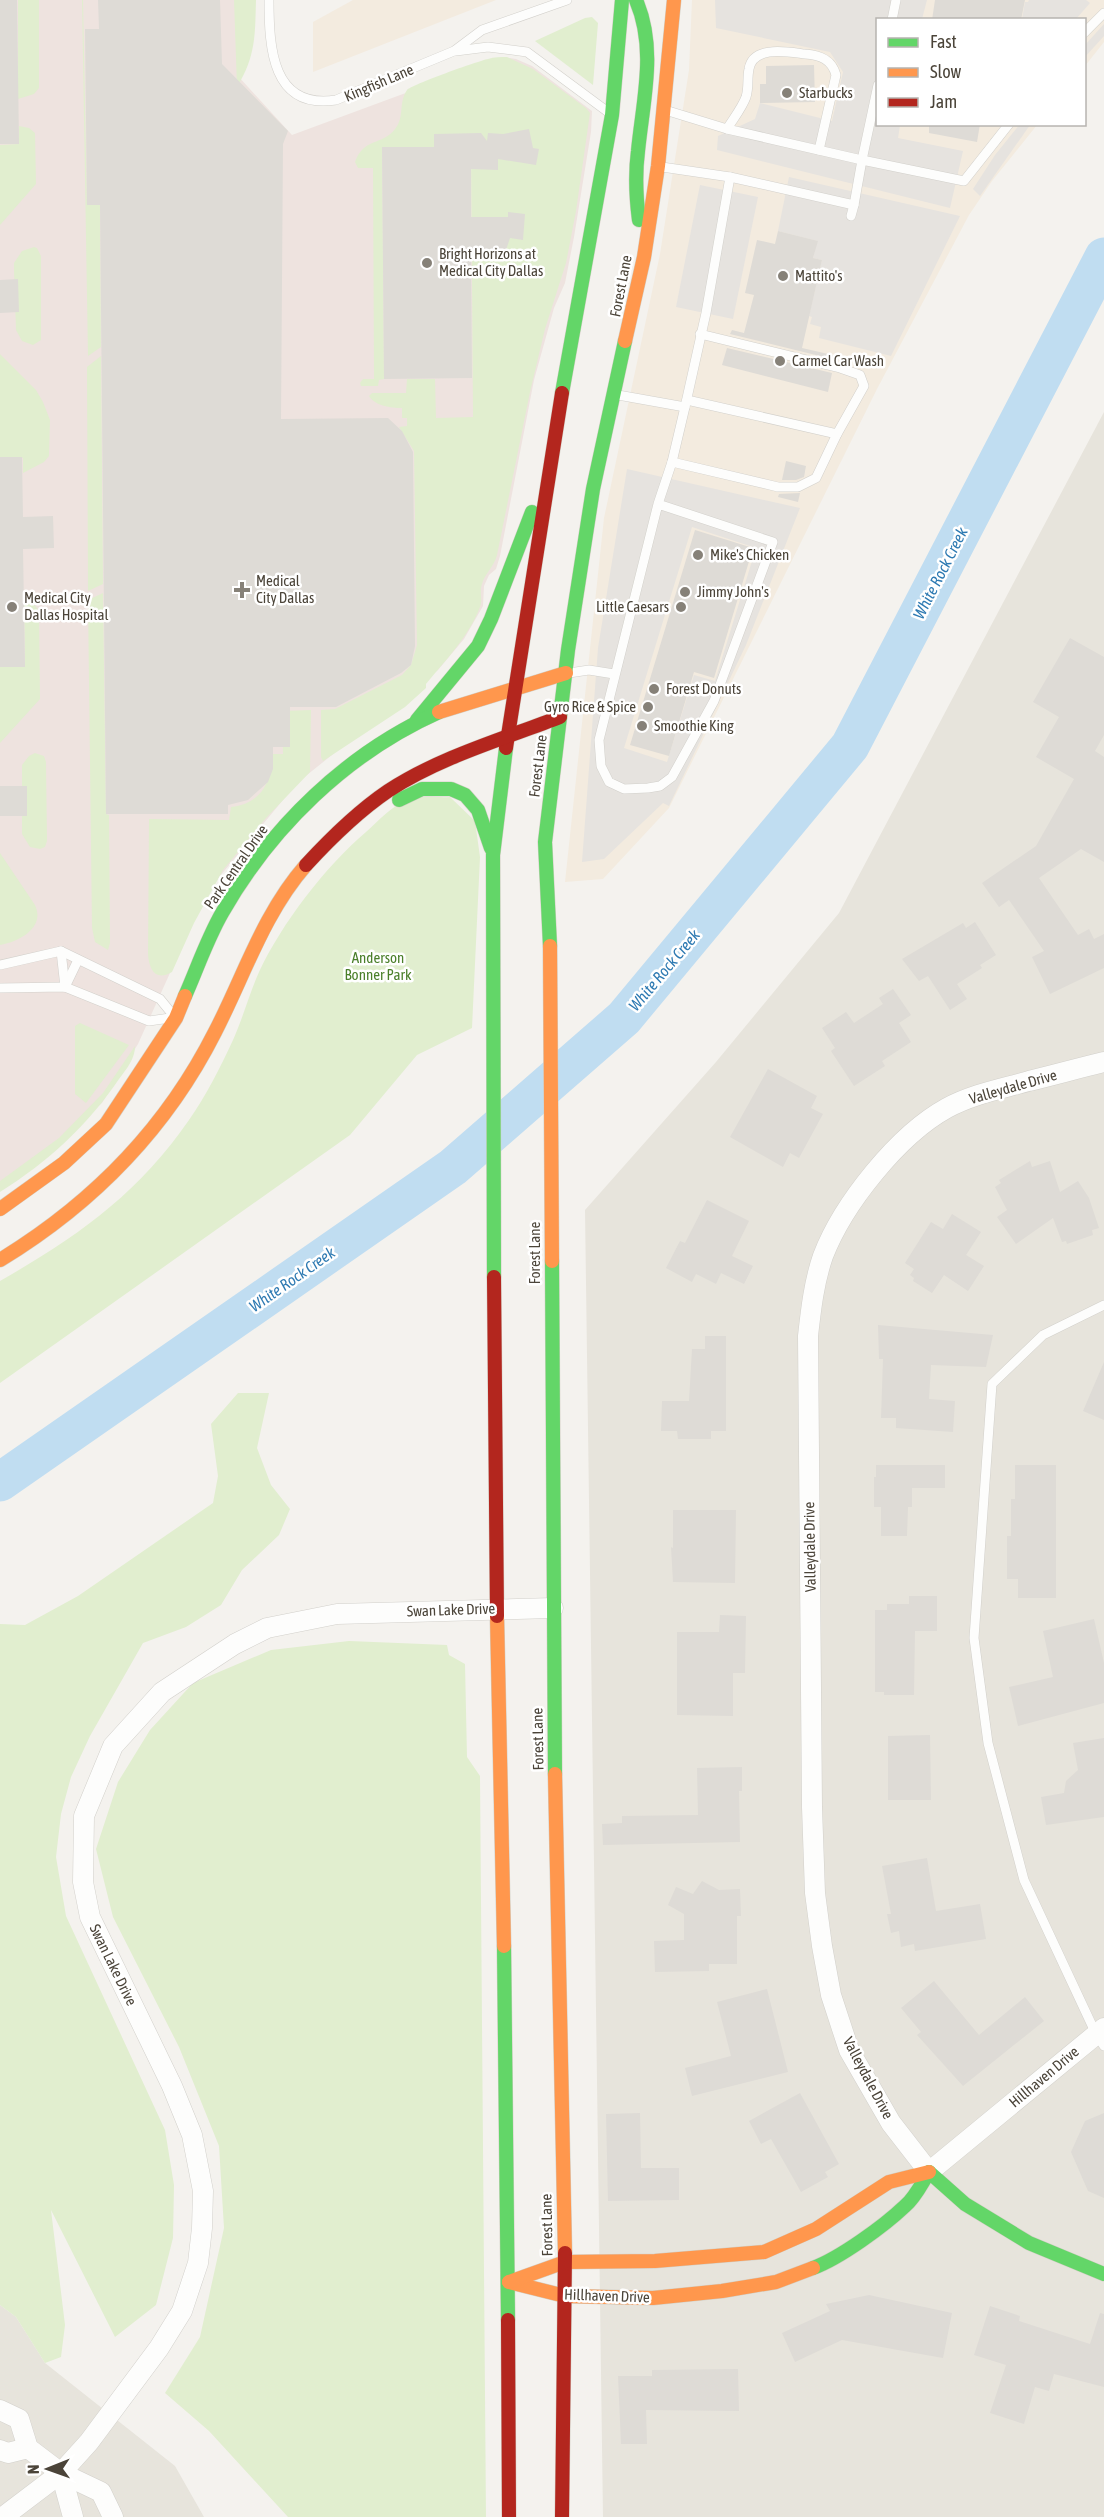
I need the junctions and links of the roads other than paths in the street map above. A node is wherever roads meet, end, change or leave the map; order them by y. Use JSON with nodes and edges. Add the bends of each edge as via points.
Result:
{"nodes":[{"id":1,"x":269,"y":0,"type":"edge"},
{"id":2,"x":567,"y":0,"type":"edge"},
{"id":3,"x":622,"y":0,"type":"edge"},
{"id":4,"x":636,"y":0,"type":"edge"},
{"id":5,"x":674,"y":0,"type":"edge"},
{"id":6,"x":896,"y":0,"type":"edge"},
{"id":7,"x":1104,"y":13,"type":"edge"},
{"id":8,"x":892,"y":18,"type":"edge"},
{"id":9,"x":1086,"y":31,"type":"edge"},
{"id":10,"x":454,"y":51,"type":"junction"},
{"id":11,"x":876,"y":94,"type":"edge"},
{"id":12,"x":662,"y":109,"type":"junction"},
{"id":13,"x":612,"y":115,"type":"junction"},
{"id":14,"x":1007,"y":126,"type":"edge"},
{"id":15,"x":727,"y":129,"type":"junction"},
{"id":16,"x":819,"y":150,"type":"junction"},
{"id":17,"x":861,"y":160,"type":"junction"},
{"id":18,"x":658,"y":166,"type":"junction"},
{"id":19,"x":730,"y":177,"type":"junction"},
{"id":20,"x":854,"y":205,"type":"junction"},
{"id":21,"x":851,"y":216,"type":"dead end"},
{"id":22,"x":644,"y":257,"type":"junction"},
{"id":23,"x":700,"y":334,"type":"junction"},
{"id":24,"x":615,"y":395,"type":"junction"},
{"id":25,"x":686,"y":404,"type":"junction"},
{"id":26,"x":837,"y":434,"type":"junction"},
{"id":27,"x":672,"y":462,"type":"junction"},
{"id":28,"x":551,"y":464,"type":"junction"},
{"id":29,"x":658,"y":504,"type":"junction"},
{"id":30,"x":566,"y":673,"type":"junction"},
{"id":31,"x":614,"y":674,"type":"junction"},
{"id":32,"x":516,"y":687,"type":"junction"},
{"id":33,"x":560,"y":717,"type":"junction"},
{"id":34,"x":415,"y":723,"type":"junction"},
{"id":35,"x":507,"y":738,"type":"junction"},
{"id":36,"x":340,"y":832,"type":"junction"},
{"id":37,"x":493,"y":855,"type":"junction"},
{"id":38,"x":61,"y":951,"type":"junction"},
{"id":39,"x":78,"y":960,"type":"junction"},
{"id":40,"x":0,"y":965,"type":"edge"},
{"id":41,"x":65,"y":987,"type":"junction"},
{"id":42,"x":0,"y":988,"type":"edge"},
{"id":43,"x":180,"y":1020,"type":"junction"},
{"id":44,"x":1104,"y":1062,"type":"edge"},
{"id":45,"x":0,"y":1209,"type":"edge"},
{"id":46,"x":0,"y":1260,"type":"edge"},
{"id":47,"x":1104,"y":1305,"type":"edge"},
{"id":48,"x":553,"y":1608,"type":"junction"},
{"id":49,"x":497,"y":1609,"type":"junction"},
{"id":50,"x":1101,"y":2036,"type":"edge"},
{"id":51,"x":929,"y":2172,"type":"junction"},
{"id":52,"x":565,"y":2262,"type":"junction"},
{"id":53,"x":1104,"y":2274,"type":"edge"},
{"id":54,"x":509,"y":2282,"type":"junction"},
{"id":55,"x":565,"y":2296,"type":"junction"},
{"id":56,"x":0,"y":2410,"type":"edge"},
{"id":57,"x":28,"y":2448,"type":"junction"},
{"id":58,"x":0,"y":2450,"type":"edge"},
{"id":59,"x":61,"y":2473,"type":"junction"},
{"id":60,"x":3,"y":2517,"type":"edge"},
{"id":61,"x":73,"y":2517,"type":"edge"},
{"id":62,"x":113,"y":2517,"type":"edge"},
{"id":63,"x":509,"y":2517,"type":"edge"},
{"id":64,"x":562,"y":2517,"type":"edge"}],
"edges":[{"from":1,"to":10,"type":"lane","name":"Kingfish Lane","via":[[280,76],[291,90],[309,101],[336,100]]},
{"from":2,"to":10,"type":"lane","name":"Kingfish Lane","via":[[482,30]]},
{"from":3,"to":13,"type":"main road"},
{"from":4,"to":22,"type":"main road","via":[[649,40],[636,168]]},
{"from":5,"to":12,"type":"main road","name":"Forest Lane"},
{"from":6,"to":8,"type":"lane"},
{"from":7,"to":9,"type":"lane"},
{"from":10,"to":13,"type":"lane","name":"Kingfish Lane","via":[[488,47],[527,52]]},
{"from":11,"to":17,"type":"lane"},
{"from":12,"to":15,"type":"lane"},
{"from":12,"to":18,"type":"main road","name":"Forest Lane"},
{"from":13,"to":28,"type":"main road"},
{"from":14,"to":17,"type":"lane","via":[[964,182]]},
{"from":15,"to":16,"type":"lane"},
{"from":15,"to":16,"type":"lane","via":[[746,97],[749,66],[754,58],[767,52],[813,54],[834,66],[836,75]]},
{"from":16,"to":17,"type":"lane"},
{"from":17,"to":20,"type":"lane"},
{"from":18,"to":19,"type":"lane"},
{"from":18,"to":22,"type":"main road","name":"Forest Lane"},
{"from":19,"to":20,"type":"lane"},
{"from":19,"to":23,"type":"lane"},
{"from":20,"to":21,"type":"lane"},
{"from":22,"to":24,"type":"main road","name":"Forest Lane"},
{"from":23,"to":25,"type":"lane"},
{"from":23,"to":26,"type":"lane","via":[[860,375],[864,386]]},
{"from":24,"to":25,"type":"lane"},
{"from":24,"to":30,"type":"main road","name":"Forest Lane","via":[[593,489]]},
{"from":25,"to":26,"type":"lane"},
{"from":25,"to":27,"type":"lane"},
{"from":26,"to":27,"type":"lane","via":[[816,478],[798,487],[778,487]]},
{"from":27,"to":29,"type":"lane"},
{"from":28,"to":32,"type":"main road"},
{"from":28,"to":34,"type":"main road","via":[[478,645]]},
{"from":29,"to":31,"type":"lane"},
{"from":29,"to":31,"type":"lane","via":[[773,542],[714,701],[672,777],[660,786],[624,789],[609,782],[601,766],[599,740]]},
{"from":30,"to":31,"type":"lane","via":[[589,670]]},
{"from":30,"to":32,"type":"main road","name":"Park Central Drive"},
{"from":30,"to":33,"type":"main road","name":"Forest Lane"},
{"from":32,"to":34,"type":"main road","name":"Park Central Drive"},
{"from":32,"to":35,"type":"main road"},
{"from":33,"to":35,"type":"main road"},
{"from":33,"to":48,"type":"main road","name":"Forest Lane","via":[[545,842],[550,945]]},
{"from":34,"to":43,"type":"main road","name":"Park Central Drive","via":[[347,767],[302,806],[256,861],[220,914]]},
{"from":35,"to":36,"type":"main road","via":[[463,753],[388,791]]},
{"from":35,"to":37,"type":"main road"},
{"from":36,"to":37,"type":"main road","via":[[422,789],[451,789],[465,795],[478,810]]},
{"from":36,"to":46,"type":"main road","via":[[294,880],[260,934],[180,1092],[143,1143],[91,1197]]},
{"from":37,"to":49,"type":"main road"},
{"from":38,"to":39,"type":"lane"},
{"from":38,"to":40,"type":"lane"},
{"from":38,"to":41,"type":"lane"},
{"from":39,"to":41,"type":"lane"},
{"from":39,"to":43,"type":"lane","via":[[160,999]]},
{"from":41,"to":42,"type":"lane"},
{"from":41,"to":43,"type":"lane","via":[[149,1022]]},
{"from":43,"to":45,"type":"main road","name":"Park Central Drive","via":[[106,1124],[64,1164]]},
{"from":44,"to":51,"type":"street","name":"Valleydale Drive","via":[[981,1093],[947,1108],[916,1130],[886,1159],[852,1202],[824,1255],[812,1294],[808,1336],[814,1893],[831,1995],[849,2050],[891,2123]]},
{"from":47,"to":50,"type":"lane","via":[[1042,1335],[992,1384],[974,1638],[988,1743],[1024,1880]]},
{"from":48,"to":49,"type":"street","name":"Swan Lake Drive"},
{"from":48,"to":52,"type":"main road","name":"Forest Lane"},
{"from":49,"to":54,"type":"main road"},
{"from":49,"to":59,"type":"street","name":"Swan Lake Drive","via":[[337,1614],[267,1628],[162,1692],[113,1746],[84,1816],[83,1882],[90,1917],[192,2135],[203,2191],[202,2228],[198,2264],[182,2311],[89,2442]]},
{"from":50,"to":51,"type":"street","name":"Hillhaven Drive"},
{"from":51,"to":52,"type":"main road","name":"Hillhaven Drive","via":[[889,2182],[816,2229],[764,2252],[655,2262]]},
{"from":51,"to":53,"type":"main road","via":[[965,2204],[1029,2243]]},
{"from":51,"to":55,"type":"main road","name":"Hillhaven Drive","via":[[907,2205],[865,2237],[822,2265],[776,2282],[652,2298]]},
{"from":52,"to":54,"type":"main road","name":"Hillhaven Drive"},
{"from":52,"to":55,"type":"main road","name":"Forest Lane"},
{"from":54,"to":55,"type":"main road","name":"Hillhaven Drive"},
{"from":54,"to":63,"type":"main road"},
{"from":55,"to":64,"type":"main road","name":"Forest Lane"},
{"from":56,"to":57,"type":"street","via":[[19,2419]]},
{"from":57,"to":58,"type":"street","via":[[8,2453]]},
{"from":57,"to":59,"type":"street"},
{"from":59,"to":60,"type":"street","name":"Swan Lake Drive"},
{"from":59,"to":61,"type":"street"},
{"from":59,"to":62,"type":"street","via":[[101,2492]]}]}
